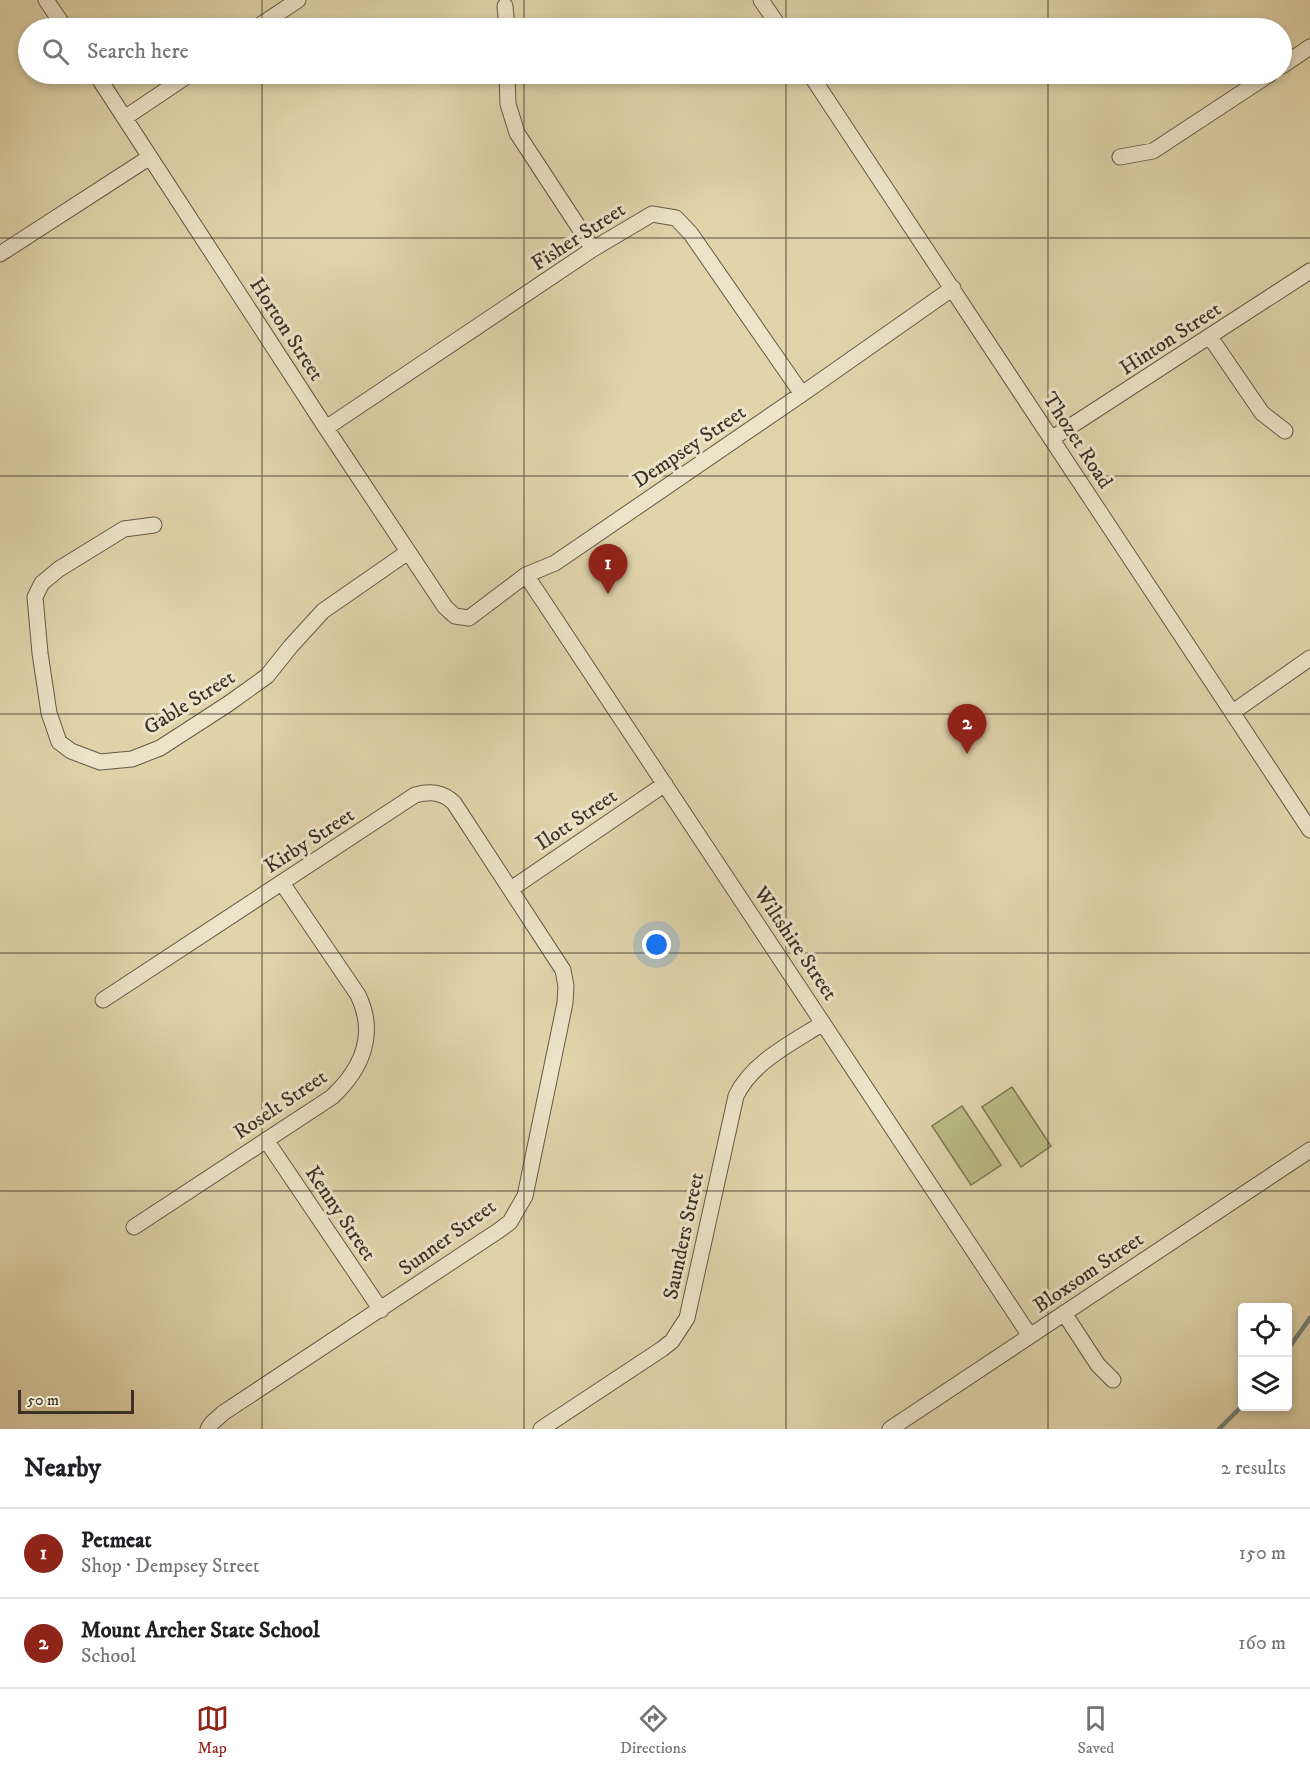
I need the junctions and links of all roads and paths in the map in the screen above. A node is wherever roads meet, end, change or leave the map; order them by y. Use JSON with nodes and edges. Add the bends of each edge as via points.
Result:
{"nodes":[{"id":1,"x":46,"y":0,"type":"edge"},
{"id":2,"x":298,"y":0,"type":"edge"},
{"id":3,"x":761,"y":0,"type":"edge"},
{"id":4,"x":505,"y":6,"type":"dead end"},
{"id":5,"x":58,"y":18,"type":"edge"},
{"id":6,"x":271,"y":18,"type":"edge"},
{"id":7,"x":506,"y":18,"type":"edge"},
{"id":8,"x":773,"y":18,"type":"edge"},
{"id":9,"x":1310,"y":47,"type":"edge"},
{"id":10,"x":1292,"y":59,"type":"edge"},
{"id":11,"x":103,"y":84,"type":"edge"},
{"id":12,"x":175,"y":84,"type":"edge"},
{"id":13,"x":507,"y":84,"type":"edge"},
{"id":14,"x":817,"y":84,"type":"edge"},
{"id":15,"x":1255,"y":84,"type":"edge"},
{"id":16,"x":126,"y":117,"type":"junction"},
{"id":17,"x":150,"y":157,"type":"junction"},
{"id":18,"x":1120,"y":158,"type":"dead end"},
{"id":19,"x":593,"y":249,"type":"junction"},
{"id":20,"x":0,"y":254,"type":"edge"},
{"id":21,"x":1310,"y":271,"type":"edge"},
{"id":22,"x":953,"y":288,"type":"junction"},
{"id":23,"x":1210,"y":337,"type":"junction"},
{"id":24,"x":802,"y":394,"type":"junction"},
{"id":25,"x":326,"y":428,"type":"junction"},
{"id":26,"x":1286,"y":431,"type":"dead end"},
{"id":27,"x":1052,"y":439,"type":"junction"},
{"id":28,"x":154,"y":525,"type":"dead end"},
{"id":29,"x":408,"y":552,"type":"junction"},
{"id":30,"x":526,"y":575,"type":"junction"},
{"id":31,"x":445,"y":607,"type":"joint"},
{"id":32,"x":1310,"y":658,"type":"edge"},
{"id":33,"x":1233,"y":712,"type":"junction"},
{"id":34,"x":665,"y":784,"type":"junction"},
{"id":35,"x":1310,"y":830,"type":"edge"},
{"id":36,"x":282,"y":883,"type":"junction"},
{"id":37,"x":511,"y":889,"type":"junction"},
{"id":38,"x":103,"y":1000,"type":"dead end"},
{"id":39,"x":823,"y":1023,"type":"junction"},
{"id":40,"x":266,"y":1140,"type":"junction"},
{"id":41,"x":1309,"y":1153,"type":"edge"},
{"id":42,"x":134,"y":1227,"type":"dead end"},
{"id":43,"x":381,"y":1310,"type":"junction"},
{"id":44,"x":1064,"y":1313,"type":"junction"},
{"id":45,"x":1030,"y":1336,"type":"junction"},
{"id":46,"x":1113,"y":1380,"type":"dead end"},
{"id":47,"x":208,"y":1429,"type":"edge"},
{"id":48,"x":541,"y":1429,"type":"edge"},
{"id":49,"x":890,"y":1429,"type":"edge"}],
"edges":[{"from":1,"to":5,"type":"street"},
{"from":2,"to":6,"type":"street"},
{"from":3,"to":8,"type":"street"},
{"from":4,"to":7,"type":"street"},
{"from":9,"to":10,"type":"street"},
{"from":11,"to":16,"type":"street","name":"Horton Street"},
{"from":12,"to":16,"type":"street"},
{"from":13,"to":19,"type":"street","via":[[508,104],[517,133]]},
{"from":14,"to":22,"type":"street","name":"Thozet Road"},
{"from":15,"to":18,"type":"street","via":[[1153,151]]},
{"from":16,"to":17,"type":"street","name":"Horton Street"},
{"from":17,"to":20,"type":"street"},
{"from":17,"to":25,"type":"street","name":"Horton Street"},
{"from":19,"to":24,"type":"street","name":"Fisher Street","via":[[652,214],[676,219],[691,234]]},
{"from":19,"to":25,"type":"street","name":"Fisher Street"},
{"from":21,"to":23,"type":"street","name":"Hinton Street"},
{"from":22,"to":24,"type":"street","name":"Dempsey Street"},
{"from":22,"to":27,"type":"street","name":"Thozet Road"},
{"from":23,"to":26,"type":"street","via":[[1262,413]]},
{"from":23,"to":27,"type":"street","name":"Hinton Street"},
{"from":24,"to":30,"type":"street","name":"Dempsey Street","via":[[555,563]]},
{"from":25,"to":29,"type":"street","name":"Horton Street"},
{"from":27,"to":33,"type":"street","name":"Thozet Road"},
{"from":28,"to":29,"type":"street","name":"Gable Street","via":[[124,529],[59,569],[42,583],[35,597],[39,653],[49,713],[59,742],[70,751],[100,762],[132,759],[160,748],[228,704],[267,676],[323,611]]},
{"from":29,"to":31,"type":"street","name":"Horton Street"},
{"from":30,"to":31,"type":"street","name":"Dempsey Street","via":[[469,618],[455,616]]},
{"from":30,"to":34,"type":"street","name":"Wiltshire Street"},
{"from":32,"to":33,"type":"street"},
{"from":33,"to":35,"type":"street","name":"Thozet Road"},
{"from":34,"to":37,"type":"street","name":"Ilott Street"},
{"from":34,"to":39,"type":"street","name":"Wiltshire Street"},
{"from":36,"to":37,"type":"street","name":"Kirby Street","via":[[415,795],[426,792],[446,795],[454,803]]},
{"from":36,"to":38,"type":"street","name":"Kirby Street"},
{"from":36,"to":40,"type":"street","name":"Roselt Street","via":[[358,995],[368,1035],[361,1059],[345,1085],[332,1098]]},
{"from":37,"to":43,"type":"street","name":"Sunner Street","via":[[556,957],[566,986],[525,1196],[510,1222],[498,1232]]},
{"from":39,"to":45,"type":"street","name":"Wiltshire Street"},
{"from":39,"to":48,"type":"street","name":"Saunders Street","via":[[754,1069],[742,1082],[687,1318],[681,1329],[662,1349]]},
{"from":40,"to":42,"type":"street","name":"Roselt Street"},
{"from":40,"to":43,"type":"street","name":"Kenny Street"},
{"from":41,"to":44,"type":"street","name":"Bloxsom Street"},
{"from":43,"to":47,"type":"street","name":"Sunner Street","via":[[223,1413]]},
{"from":44,"to":45,"type":"street","name":"Bloxsom Street"},
{"from":44,"to":46,"type":"street","via":[[1098,1365]]},
{"from":45,"to":49,"type":"street","name":"Bloxsom Street"}]}
